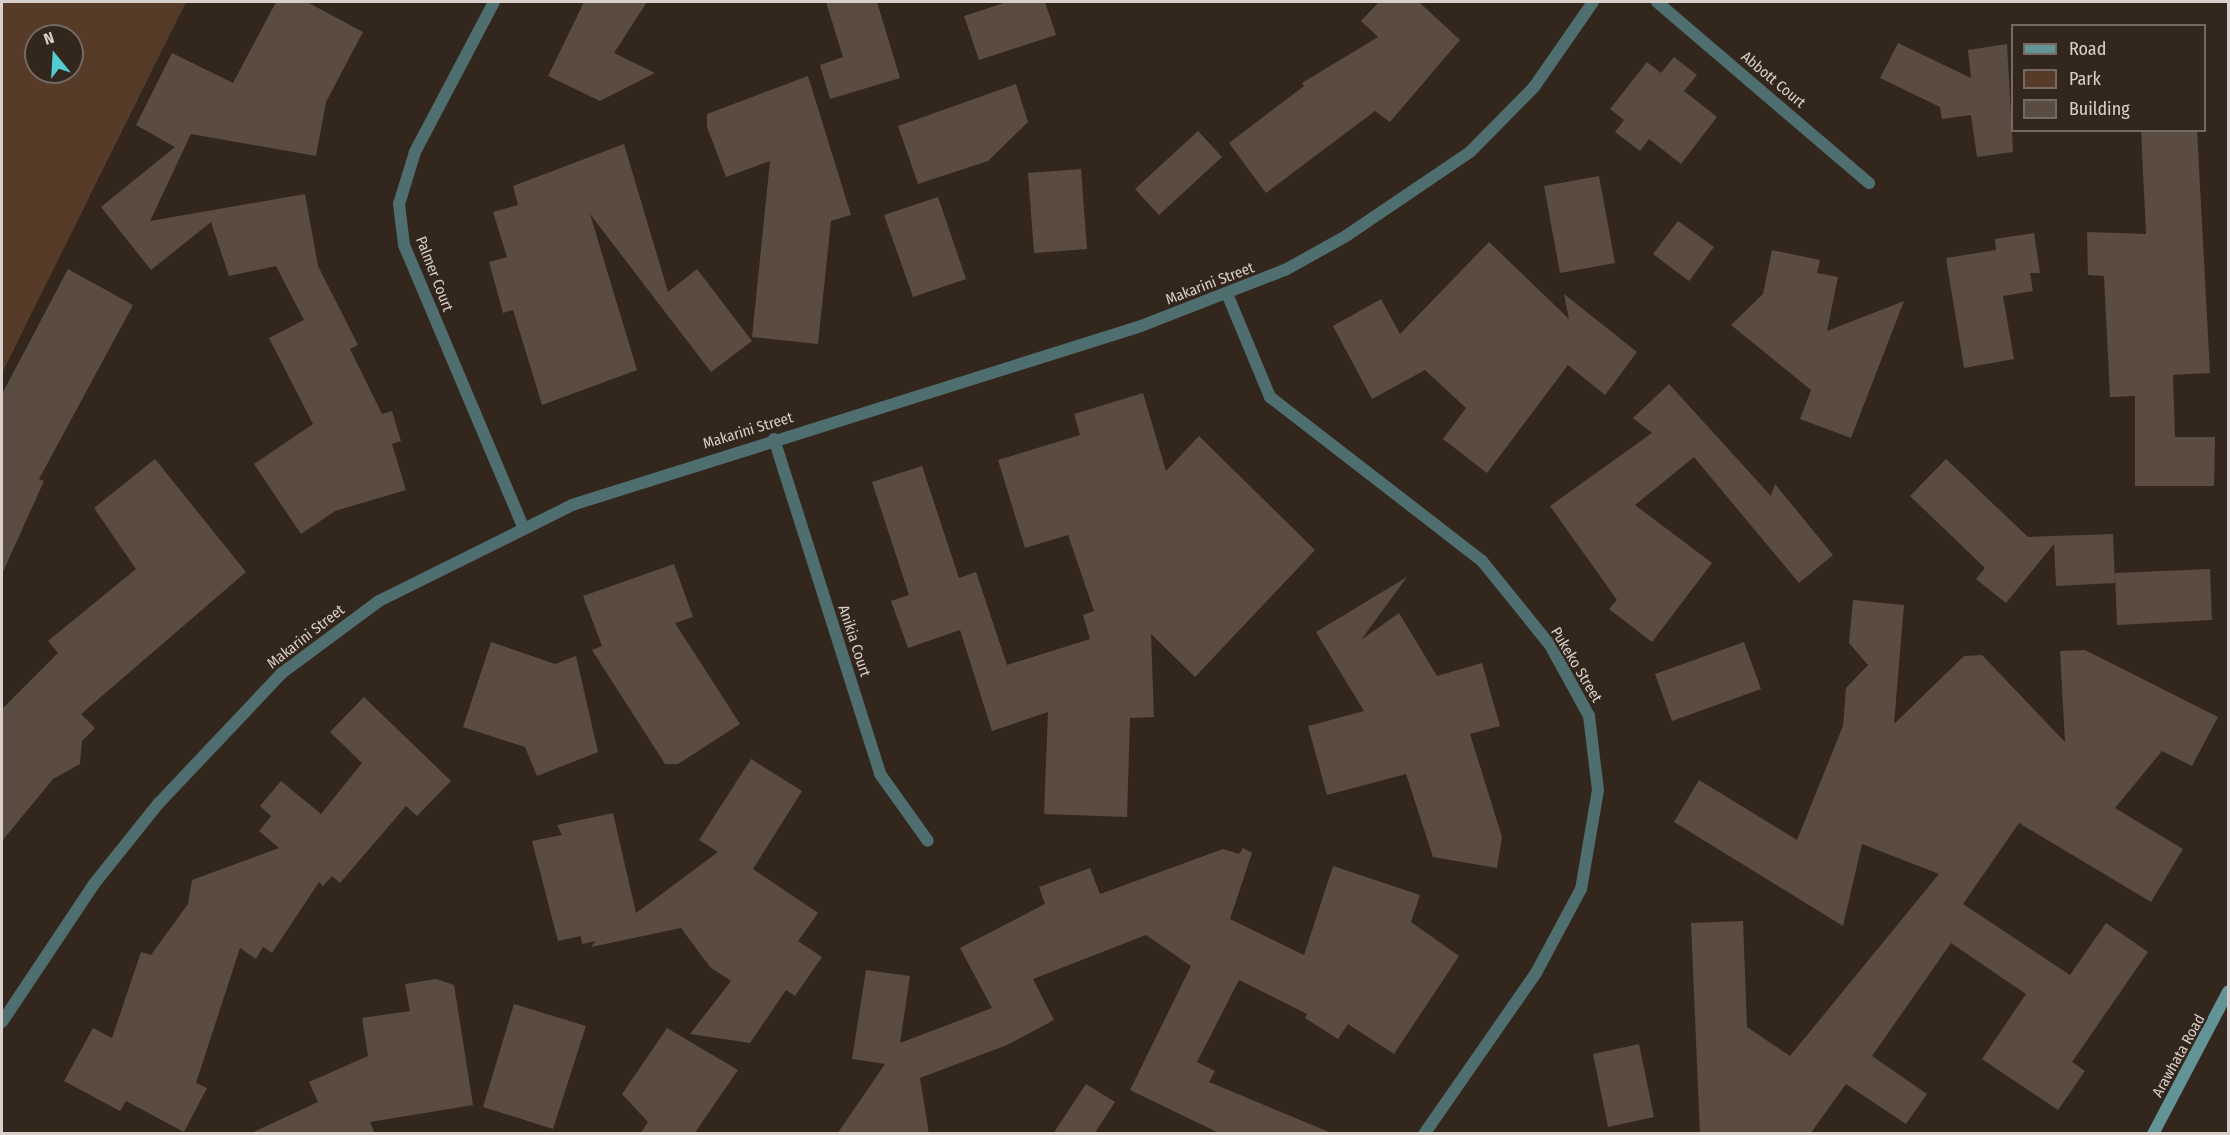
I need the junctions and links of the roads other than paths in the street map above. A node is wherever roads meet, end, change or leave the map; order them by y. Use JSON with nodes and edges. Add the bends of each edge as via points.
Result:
{"nodes":[{"id":1,"x":494,"y":2,"type":"edge"},
{"id":2,"x":1593,"y":2,"type":"edge"},
{"id":3,"x":1657,"y":2,"type":"edge"},
{"id":4,"x":1869,"y":183,"type":"dead end"},
{"id":5,"x":1228,"y":296,"type":"junction"},
{"id":6,"x":774,"y":439,"type":"junction"},
{"id":7,"x":523,"y":527,"type":"junction"},
{"id":8,"x":928,"y":841,"type":"dead end"},
{"id":9,"x":2229,"y":992,"type":"edge"},
{"id":10,"x":2,"y":1022,"type":"edge"},
{"id":11,"x":1424,"y":1134,"type":"edge"},
{"id":12,"x":2153,"y":1134,"type":"edge"}],
"edges":[{"from":1,"to":7,"type":"street","name":"Palmer Court","via":[[415,152],[399,204],[404,244]]},
{"from":2,"to":5,"type":"street","name":"Makarini Street","via":[[1534,87],[1470,152],[1346,236]]},
{"from":3,"to":4,"type":"street","name":"Abbott Court"},
{"from":5,"to":6,"type":"street","name":"Makarini Street"},
{"from":5,"to":11,"type":"street","name":"Pukeko Street","via":[[1270,397],[1482,561],[1550,645],[1589,716],[1598,790],[1581,889],[1536,973]]},
{"from":6,"to":7,"type":"street","name":"Makarini Street","via":[[627,485]]},
{"from":6,"to":8,"type":"street","name":"Anikia Court","via":[[880,774]]},
{"from":7,"to":10,"type":"street","name":"Makarini Street","via":[[379,601],[282,673],[167,794],[101,874]]},
{"from":9,"to":12,"type":"main road","name":"Arawhata Road"}]}
